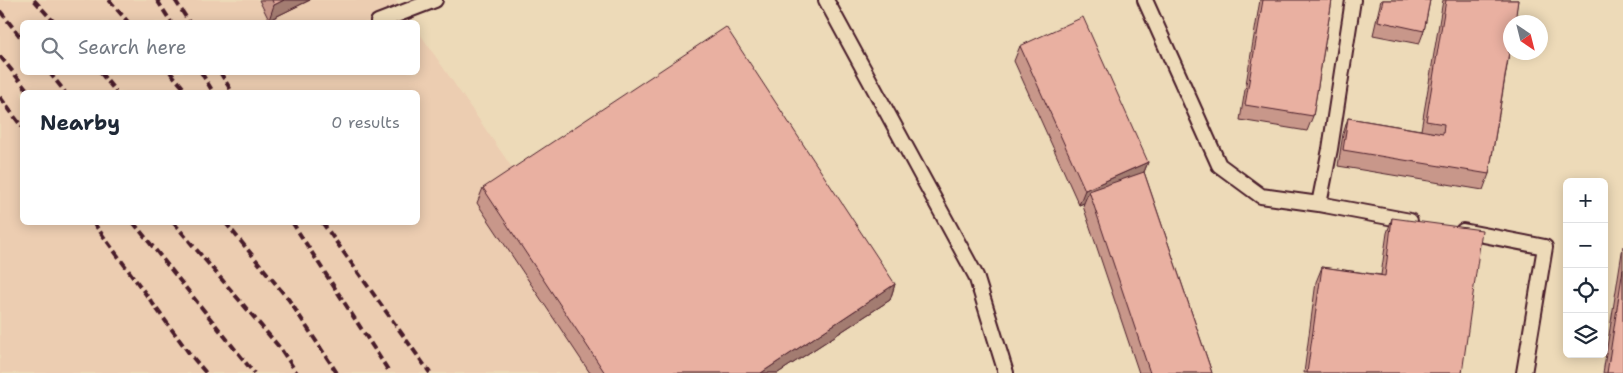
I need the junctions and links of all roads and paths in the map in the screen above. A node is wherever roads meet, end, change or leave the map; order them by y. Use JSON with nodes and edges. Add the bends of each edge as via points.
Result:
{"nodes":[{"id":1,"x":435,"y":0,"type":"edge"},
{"id":2,"x":826,"y":0,"type":"edge"},
{"id":3,"x":1145,"y":0,"type":"edge"},
{"id":4,"x":1353,"y":0,"type":"edge"},
{"id":5,"x":383,"y":20,"type":"edge"},
{"id":6,"x":1319,"y":204,"type":"junction"},
{"id":7,"x":1423,"y":224,"type":"edge"},
{"id":8,"x":1451,"y":229,"type":"edge"},
{"id":9,"x":1006,"y":373,"type":"edge"},
{"id":10,"x":1524,"y":373,"type":"edge"}],
"edges":[{"from":1,"to":5,"type":"lane"},
{"from":2,"to":9,"type":"lane","via":[[976,276]]},
{"from":3,"to":6,"type":"lane","via":[[1219,165],[1261,196]]},
{"from":4,"to":6,"type":"lane"},
{"from":6,"to":7,"type":"lane"},
{"from":8,"to":10,"type":"lane","via":[[1545,247]]}]}
